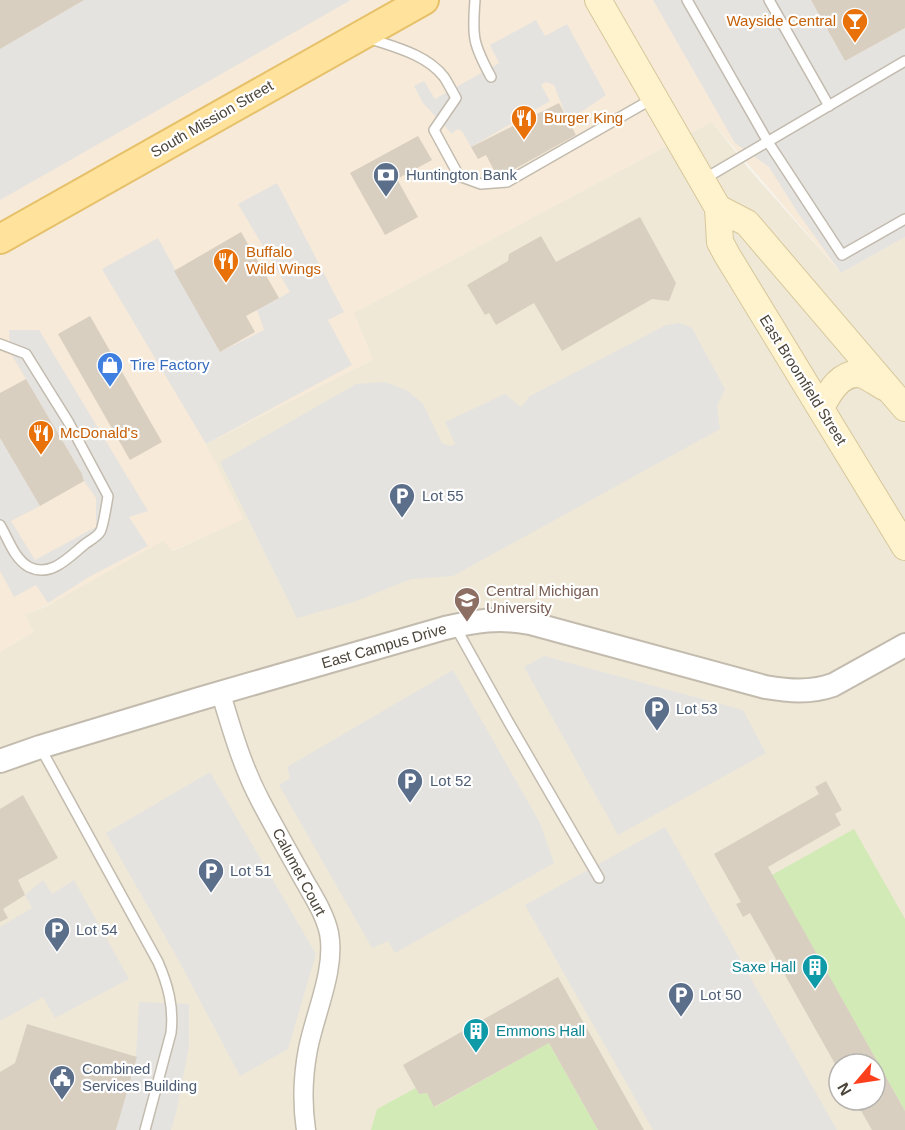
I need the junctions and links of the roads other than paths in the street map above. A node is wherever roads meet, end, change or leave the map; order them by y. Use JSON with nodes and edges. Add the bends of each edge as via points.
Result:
{"nodes":[{"id":1,"x":424,"y":0,"type":"edge"},
{"id":2,"x":475,"y":0,"type":"edge"},
{"id":3,"x":598,"y":0,"type":"edge"},
{"id":4,"x":687,"y":0,"type":"edge"},
{"id":5,"x":769,"y":0,"type":"edge"},
{"id":6,"x":361,"y":35,"type":"junction"},
{"id":7,"x":905,"y":61,"type":"edge"},
{"id":8,"x":491,"y":77,"type":"dead end"},
{"id":9,"x":654,"y":98,"type":"junction"},
{"id":10,"x":829,"y":106,"type":"junction"},
{"id":11,"x":768,"y":142,"type":"junction"},
{"id":12,"x":702,"y":180,"type":"junction"},
{"id":13,"x":718,"y":208,"type":"junction"},
{"id":14,"x":905,"y":219,"type":"edge"},
{"id":15,"x":0,"y":239,"type":"edge"},
{"id":16,"x":0,"y":344,"type":"edge"},
{"id":17,"x":897,"y":399,"type":"edge"},
{"id":18,"x":821,"y":408,"type":"junction"},
{"id":19,"x":0,"y":525,"type":"edge"},
{"id":20,"x":905,"y":547,"type":"edge"},
{"id":21,"x":455,"y":626,"type":"junction"},
{"id":22,"x":905,"y":645,"type":"edge"},
{"id":23,"x":221,"y":693,"type":"junction"},
{"id":24,"x":40,"y":747,"type":"junction"},
{"id":25,"x":0,"y":761,"type":"edge"},
{"id":26,"x":599,"y":878,"type":"dead end"},
{"id":27,"x":145,"y":1130,"type":"edge"},
{"id":28,"x":306,"y":1130,"type":"edge"}],
"edges":[{"from":1,"to":6,"type":"main road","name":"South Mission Street"},
{"from":2,"to":8,"type":"lane","via":[[475,45]]},
{"from":3,"to":9,"type":"main road","name":"East Broomfield Street"},
{"from":4,"to":11,"type":"lane"},
{"from":5,"to":10,"type":"lane"},
{"from":6,"to":9,"type":"lane","via":[[417,56],[443,76],[456,98],[434,130],[459,176],[481,184],[507,182]]},
{"from":6,"to":15,"type":"main road","name":"South Mission Street"},
{"from":7,"to":10,"type":"lane"},
{"from":9,"to":12,"type":"main road","name":"East Broomfield Street"},
{"from":10,"to":11,"type":"lane"},
{"from":11,"to":12,"type":"lane"},
{"from":11,"to":14,"type":"lane","via":[[842,255]]},
{"from":12,"to":13,"type":"main road","name":"East Broomfield Street"},
{"from":13,"to":17,"type":"main road","via":[[747,223]]},
{"from":13,"to":18,"type":"main road","name":"East Broomfield Street","via":[[720,242]]},
{"from":16,"to":19,"type":"lane","via":[[26,354],[108,496],[100,532],[50,569],[42,571],[21,561]]},
{"from":17,"to":18,"type":"main road","via":[[865,376],[852,374],[832,388]]},
{"from":18,"to":20,"type":"main road","name":"East Broomfield Street"},
{"from":21,"to":22,"type":"street","name":"East Campus Drive","via":[[514,620],[791,691],[833,685]]},
{"from":21,"to":23,"type":"street","name":"East Campus Drive"},
{"from":21,"to":26,"type":"lane"},
{"from":23,"to":24,"type":"street","name":"East Campus Drive"},
{"from":23,"to":28,"type":"street","name":"Calumet Court","via":[[248,777],[329,932],[328,967],[304,1072]]},
{"from":24,"to":25,"type":"street","name":"East Campus Drive"},
{"from":24,"to":27,"type":"lane","via":[[158,962],[169,992],[171,1033]]}]}
